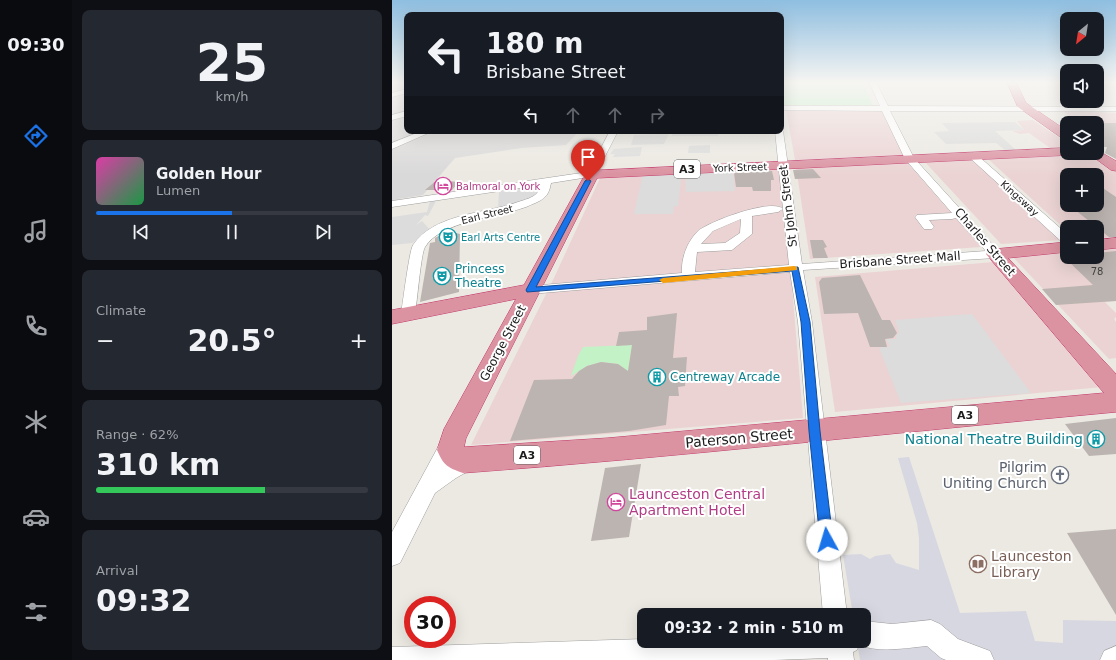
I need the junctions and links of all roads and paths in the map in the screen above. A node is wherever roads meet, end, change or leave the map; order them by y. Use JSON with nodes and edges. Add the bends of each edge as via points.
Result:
{"nodes":[{"id":1,"x":887,"y":113,"type":"edge"},
{"id":2,"x":1031,"y":113,"type":"edge"},
{"id":3,"x":404,"y":114,"type":"edge"},
{"id":4,"x":392,"y":118,"type":"edge"},
{"id":5,"x":1060,"y":132,"type":"edge"},
{"id":6,"x":411,"y":134,"type":"edge"},
{"id":7,"x":422,"y":134,"type":"edge"},
{"id":8,"x":612,"y":134,"type":"edge"},
{"id":9,"x":779,"y":134,"type":"edge"},
{"id":10,"x":392,"y":141,"type":"edge"},
{"id":11,"x":392,"y":146,"type":"edge"},
{"id":12,"x":1060,"y":152,"type":"edge"},
{"id":13,"x":973,"y":156,"type":"junction"},
{"id":14,"x":910,"y":159,"type":"junction"},
{"id":15,"x":1104,"y":159,"type":"edge"},
{"id":16,"x":783,"y":165,"type":"junction"},
{"id":17,"x":1116,"y":167,"type":"edge"},
{"id":18,"x":592,"y":174,"type":"junction"},
{"id":19,"x":547,"y":180,"type":"junction"},
{"id":20,"x":392,"y":204,"type":"edge"},
{"id":21,"x":778,"y":209,"type":"dead end"},
{"id":22,"x":746,"y":214,"type":"junction"},
{"id":23,"x":952,"y":216,"type":"dead end"},
{"id":24,"x":928,"y":227,"type":"dead end"},
{"id":25,"x":1060,"y":234,"type":"edge"},
{"id":26,"x":1116,"y":243,"type":"edge"},
{"id":27,"x":1104,"y":244,"type":"edge"},
{"id":28,"x":693,"y":248,"type":"junction"},
{"id":29,"x":1060,"y":248,"type":"edge"},
{"id":30,"x":995,"y":254,"type":"junction"},
{"id":31,"x":800,"y":268,"type":"junction"},
{"id":32,"x":688,"y":273,"type":"dead end"},
{"id":33,"x":530,"y":290,"type":"junction"},
{"id":34,"x":400,"y":315,"type":"edge"},
{"id":35,"x":1116,"y":390,"type":"edge"},
{"id":36,"x":1116,"y":402,"type":"edge"},
{"id":37,"x":815,"y":431,"type":"junction"},
{"id":38,"x":453,"y":437,"type":"junction"},
{"id":39,"x":470,"y":460,"type":"junction"},
{"id":40,"x":422,"y":496,"type":"junction"},
{"id":41,"x":392,"y":555,"type":"edge"},
{"id":42,"x":834,"y":608,"type":"edge"},
{"id":43,"x":871,"y":635,"type":"edge"},
{"id":44,"x":806,"y":648,"type":"edge"},
{"id":45,"x":392,"y":660,"type":"edge"},
{"id":46,"x":981,"y":660,"type":"edge"}],
"edges":[{"from":1,"to":14,"type":"street","name":"Charles Street"},
{"from":2,"to":5,"type":"highway"},
{"from":3,"to":4,"type":"street"},
{"from":6,"to":10,"type":"street"},
{"from":7,"to":11,"type":"street"},
{"from":8,"to":18,"type":"street","name":"George Street"},
{"from":9,"to":16,"type":"street","name":"St John Street"},
{"from":12,"to":13,"type":"highway","name":"York Street","number":"A3"},
{"from":13,"to":14,"type":"highway","name":"York Street","number":"A3"},
{"from":13,"to":25,"type":"street","name":"Kingsway"},
{"from":14,"to":16,"type":"highway","name":"York Street","number":"A3"},
{"from":14,"to":30,"type":"street","name":"Charles Street"},
{"from":15,"to":17,"type":"highway"},
{"from":16,"to":18,"type":"highway","name":"York Street","number":"A3"},
{"from":16,"to":31,"type":"street","name":"St John Street"},
{"from":18,"to":19,"type":"street","name":"York Street"},
{"from":18,"to":33,"type":"highway","name":"George Street"},
{"from":19,"to":20,"type":"street","name":"York Street"},
{"from":19,"to":34,"type":"street","name":"Earl Street","via":[[543,192],[536,198],[506,210],[454,222],[433,232],[423,241],[418,247]]},
{"from":21,"to":22,"type":"street"},
{"from":22,"to":28,"type":"street","via":[[728,219],[705,231]]},
{"from":22,"to":28,"type":"street","via":[[746,234],[732,245]]},
{"from":23,"to":24,"type":"street","via":[[921,217]]},
{"from":26,"to":27,"type":"highway"},
{"from":28,"to":32,"type":"street","via":[[688,260]]},
{"from":29,"to":30,"type":"highway"},
{"from":30,"to":31,"type":"street","name":"Brisbane Street Mall"},
{"from":30,"to":35,"type":"highway","name":"Charles Street"},
{"from":31,"to":33,"type":"street","name":"Brisbane Street Mall"},
{"from":31,"to":37,"type":"street","name":"St John Street"},
{"from":33,"to":34,"type":"highway"},
{"from":33,"to":38,"type":"highway","name":"George Street"},
{"from":36,"to":37,"type":"highway","name":"Paterson Street","number":"A3"},
{"from":37,"to":39,"type":"highway","name":"Paterson Street","number":"A3"},
{"from":37,"to":42,"type":"street","name":"St John Street"},
{"from":38,"to":39,"type":"highway","name":"Paterson Street","number":"A3","via":[[452,454],[459,459]]},
{"from":38,"to":40,"type":"street","name":"George Street"},
{"from":39,"to":40,"type":"street","via":[[443,474]]},
{"from":40,"to":41,"type":"street","name":"George Street"},
{"from":43,"to":46,"type":"street","via":[[892,637],[930,633],[950,649]]},
{"from":44,"to":45,"type":"street"}]}
